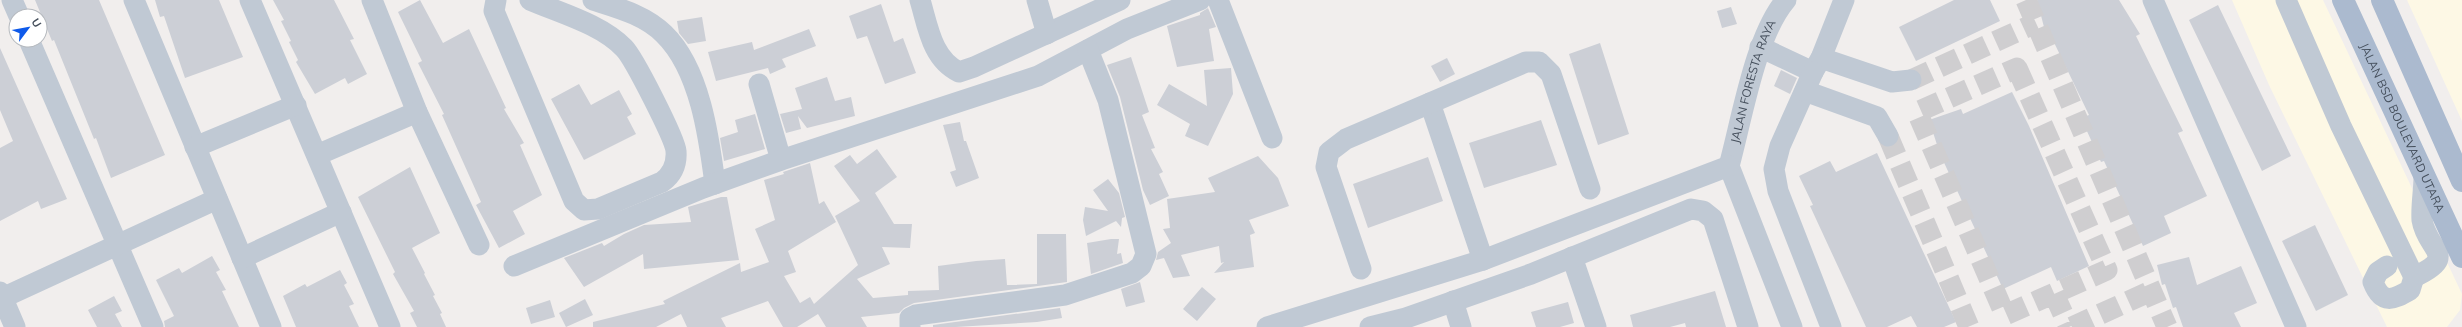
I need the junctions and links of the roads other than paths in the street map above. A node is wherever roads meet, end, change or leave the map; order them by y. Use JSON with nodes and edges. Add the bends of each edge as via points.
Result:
{"nodes":[{"id":1,"x":134,"y":0,"type":"edge"},
{"id":2,"x":250,"y":0,"type":"edge"},
{"id":3,"x":372,"y":0,"type":"edge"},
{"id":4,"x":496,"y":0,"type":"edge"},
{"id":5,"x":530,"y":0,"type":"edge"},
{"id":6,"x":593,"y":0,"type":"edge"},
{"id":7,"x":920,"y":0,"type":"edge"},
{"id":8,"x":1037,"y":0,"type":"edge"},
{"id":9,"x":1120,"y":0,"type":"edge"},
{"id":10,"x":1200,"y":0,"type":"edge"},
{"id":11,"x":1218,"y":0,"type":"edge"},
{"id":12,"x":1786,"y":0,"type":"edge"},
{"id":13,"x":1844,"y":0,"type":"edge"},
{"id":14,"x":2153,"y":0,"type":"edge"},
{"id":15,"x":2286,"y":0,"type":"edge"},
{"id":16,"x":2342,"y":0,"type":"edge"},
{"id":17,"x":2382,"y":0,"type":"edge"},
{"id":18,"x":1047,"y":34,"type":"junction"},
{"id":19,"x":1760,"y":47,"type":"junction"},
{"id":20,"x":33,"y":48,"type":"edge"},
{"id":21,"x":1088,"y":50,"type":"junction"},
{"id":22,"x":1813,"y":73,"type":"junction"},
{"id":23,"x":1911,"y":80,"type":"tunnel mouth"},
{"id":24,"x":759,"y":84,"type":"dead end"},
{"id":25,"x":1430,"y":103,"type":"junction"},
{"id":26,"x":296,"y":105,"type":"junction"},
{"id":27,"x":417,"y":112,"type":"junction"},
{"id":28,"x":1888,"y":136,"type":"tunnel mouth"},
{"id":29,"x":1272,"y":138,"type":"dead end"},
{"id":30,"x":195,"y":147,"type":"junction"},
{"id":31,"x":317,"y":155,"type":"junction"},
{"id":32,"x":781,"y":160,"type":"junction"},
{"id":33,"x":1729,"y":166,"type":"junction"},
{"id":34,"x":2424,"y":177,"type":"junction"},
{"id":35,"x":2462,"y":181,"type":"edge"},
{"id":36,"x":715,"y":184,"type":"junction"},
{"id":37,"x":1590,"y":189,"type":"dead end"},
{"id":38,"x":217,"y":199,"type":"junction"},
{"id":39,"x":341,"y":212,"type":"junction"},
{"id":40,"x":119,"y":245,"type":"junction"},
{"id":41,"x":479,"y":245,"type":"dead end"},
{"id":42,"x":1572,"y":257,"type":"junction"},
{"id":43,"x":2462,"y":257,"type":"edge"},
{"id":44,"x":242,"y":258,"type":"junction"},
{"id":45,"x":1483,"y":260,"type":"junction"},
{"id":46,"x":514,"y":266,"type":"dead end"},
{"id":47,"x":2387,"y":266,"type":"dead end"},
{"id":48,"x":1361,"y":269,"type":"dead end"},
{"id":49,"x":2414,"y":277,"type":"junction"},
{"id":50,"x":1,"y":297,"type":"edge"},
{"id":51,"x":1453,"y":301,"type":"junction"},
{"id":52,"x":15,"y":327,"type":"edge"},
{"id":53,"x":153,"y":327,"type":"edge"},
{"id":54,"x":271,"y":327,"type":"edge"},
{"id":55,"x":390,"y":327,"type":"edge"},
{"id":56,"x":910,"y":327,"type":"edge"},
{"id":57,"x":1267,"y":327,"type":"edge"},
{"id":58,"x":1370,"y":327,"type":"edge"},
{"id":59,"x":1461,"y":327,"type":"edge"},
{"id":60,"x":1596,"y":327,"type":"edge"},
{"id":61,"x":1748,"y":327,"type":"edge"},
{"id":62,"x":1792,"y":327,"type":"edge"},
{"id":63,"x":1831,"y":327,"type":"edge"},
{"id":64,"x":2296,"y":327,"type":"edge"}],
"edges":[{"from":1,"to":30,"type":"street"},
{"from":2,"to":26,"type":"street"},
{"from":3,"to":27,"type":"street"},
{"from":4,"to":5,"type":"street","via":[[494,11],[574,201],[584,210],[598,209],[671,176],[675,167],[676,149],[639,69],[624,48],[600,31]]},
{"from":6,"to":36,"type":"street","via":[[630,12],[664,34],[677,52],[690,74],[703,112]]},
{"from":7,"to":18,"type":"street","via":[[935,48],[947,66],[959,72],[974,68]]},
{"from":8,"to":18,"type":"street"},
{"from":9,"to":18,"type":"street"},
{"from":10,"to":21,"type":"street","via":[[1127,29]]},
{"from":11,"to":29,"type":"street"},
{"from":12,"to":19,"type":"street","name":"JALAN FORESTA RAYA","via":[[1771,20]]},
{"from":13,"to":22,"type":"street"},
{"from":14,"to":64,"type":"street"},
{"from":15,"to":49,"type":"street","via":[[2342,126]]},
{"from":16,"to":34,"type":"main road","name":"JALAN BSD BOULEVARD UTARA"},
{"from":17,"to":35,"type":"main road"},
{"from":19,"to":22,"type":"street"},
{"from":19,"to":33,"type":"street","name":"JALAN FORESTA RAYA"},
{"from":20,"to":40,"type":"street"},
{"from":21,"to":32,"type":"street","via":[[1038,76]]},
{"from":21,"to":56,"type":"street","via":[[1108,100],[1146,254],[1141,266],[1132,273],[1065,295],[916,315],[910,318]]},
{"from":22,"to":23,"type":"street","via":[[1892,82]]},
{"from":22,"to":28,"type":"street","via":[[1877,117]]},
{"from":22,"to":63,"type":"street","via":[[1780,146],[1774,169],[1778,191]]},
{"from":24,"to":32,"type":"street"},
{"from":25,"to":37,"type":"street","via":[[1526,62],[1539,62],[1551,74]]},
{"from":25,"to":45,"type":"street"},
{"from":25,"to":48,"type":"street","via":[[1346,139],[1329,152],[1326,167]]},
{"from":26,"to":30,"type":"street"},
{"from":26,"to":31,"type":"street"},
{"from":27,"to":31,"type":"street"},
{"from":27,"to":41,"type":"street"},
{"from":30,"to":38,"type":"street"},
{"from":31,"to":39,"type":"street"},
{"from":32,"to":36,"type":"street"},
{"from":33,"to":45,"type":"street"},
{"from":33,"to":62,"type":"street"},
{"from":34,"to":43,"type":"main road","name":"JALAN BSD BOULEVARD UTARA"},
{"from":34,"to":49,"type":"street","via":[[2422,221],[2437,253],[2437,262],[2433,268]]},
{"from":36,"to":46,"type":"street"},
{"from":38,"to":40,"type":"street"},
{"from":38,"to":44,"type":"street"},
{"from":39,"to":44,"type":"street"},
{"from":39,"to":55,"type":"street"},
{"from":40,"to":50,"type":"street"},
{"from":40,"to":53,"type":"street"},
{"from":42,"to":51,"type":"street"},
{"from":42,"to":60,"type":"street"},
{"from":42,"to":61,"type":"street","via":[[1691,209],[1703,211],[1713,219]]},
{"from":44,"to":54,"type":"street"},
{"from":45,"to":57,"type":"street"},
{"from":47,"to":49,"type":"street","via":[[2378,272],[2374,282],[2376,290],[2383,297],[2394,299],[2410,290]]},
{"from":50,"to":52,"type":"street"},
{"from":51,"to":58,"type":"street","via":[[1406,318]]},
{"from":51,"to":59,"type":"street"}]}
